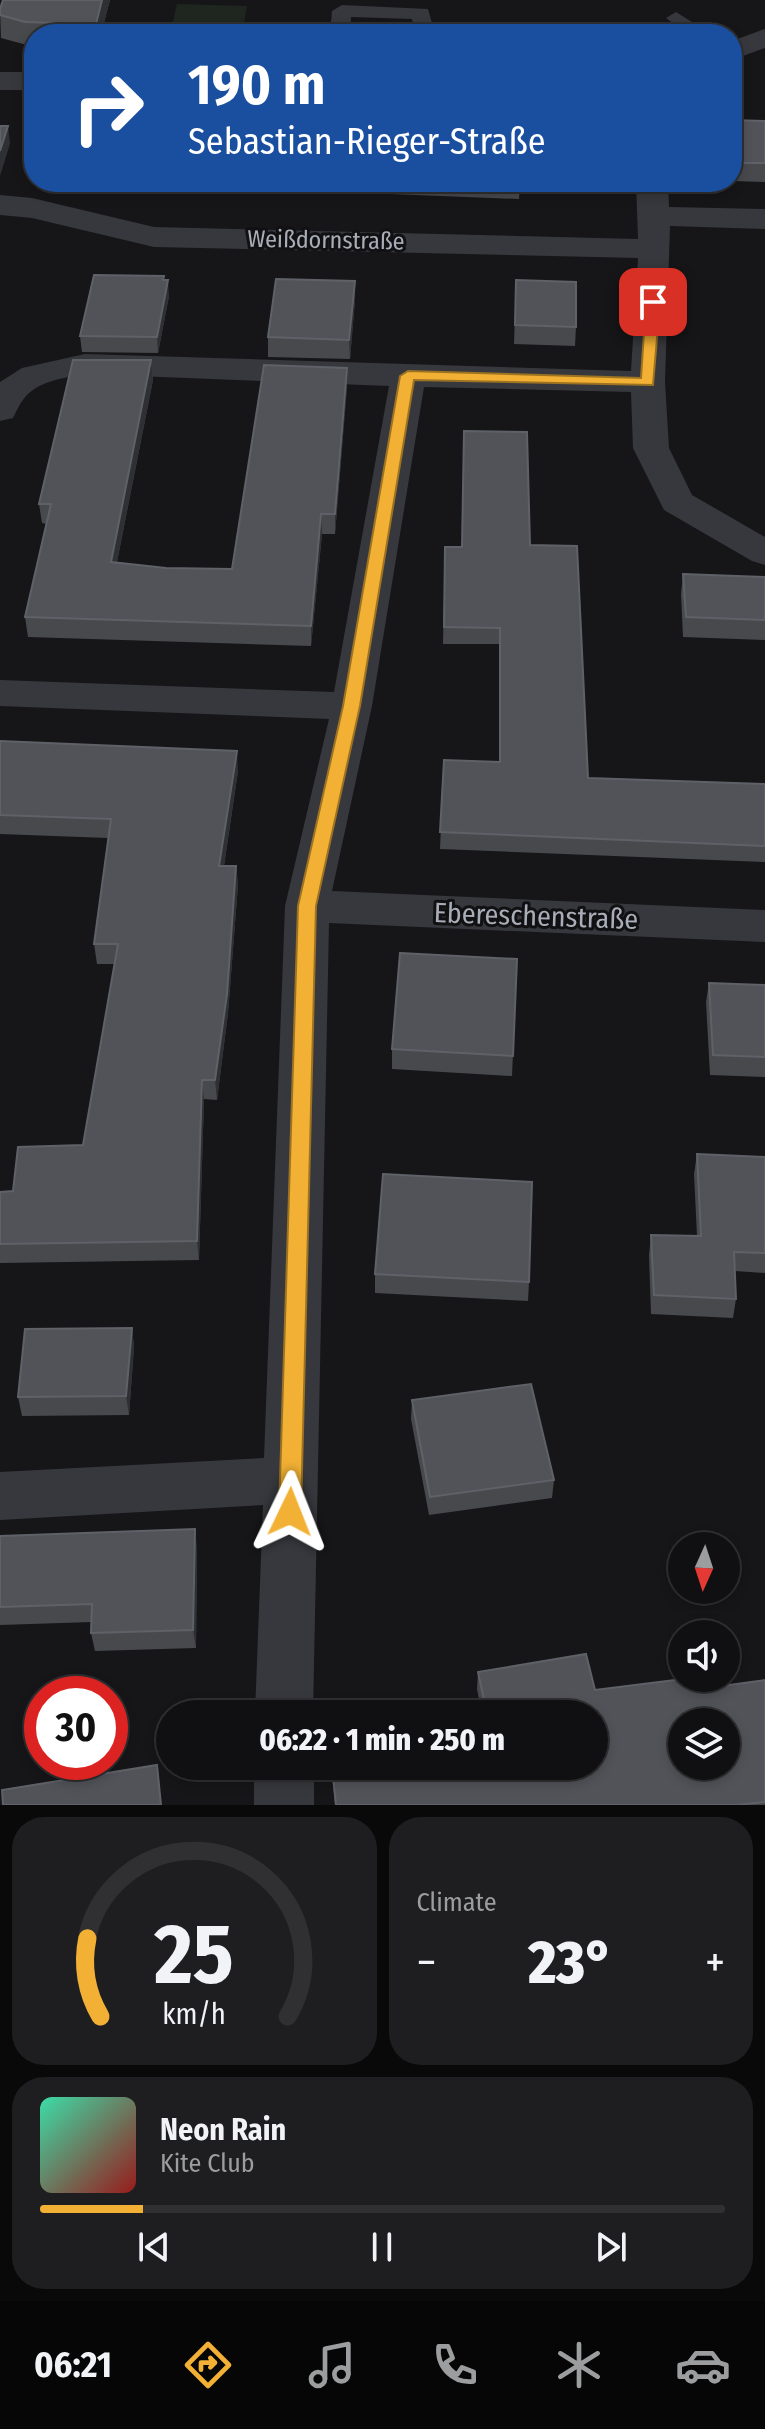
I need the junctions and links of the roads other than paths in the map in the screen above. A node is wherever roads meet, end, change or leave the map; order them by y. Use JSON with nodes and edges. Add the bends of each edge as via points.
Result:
{"nodes":[{"id":1,"x":676,"y":18,"type":"dead end"},
{"id":2,"x":341,"y":24,"type":"edge"},
{"id":3,"x":423,"y":24,"type":"edge"},
{"id":4,"x":685,"y":24,"type":"edge"},
{"id":5,"x":765,"y":38,"type":"edge"},
{"id":6,"x":742,"y":47,"type":"edge"},
{"id":7,"x":0,"y":81,"type":"edge"},
{"id":8,"x":24,"y":81,"type":"edge"},
{"id":9,"x":0,"y":205,"type":"edge"},
{"id":10,"x":654,"y":216,"type":"edge"},
{"id":11,"x":765,"y":219,"type":"edge"},
{"id":12,"x":408,"y":376,"type":"junction"},
{"id":13,"x":648,"y":382,"type":"junction"},
{"id":14,"x":0,"y":410,"type":"edge"},
{"id":15,"x":765,"y":553,"type":"edge"},
{"id":16,"x":0,"y":693,"type":"edge"},
{"id":17,"x":352,"y":706,"type":"junction"},
{"id":18,"x":307,"y":906,"type":"junction"},
{"id":19,"x":765,"y":926,"type":"edge"},
{"id":20,"x":291,"y":1480,"type":"junction"},
{"id":21,"x":0,"y":1496,"type":"edge"},
{"id":22,"x":284,"y":1700,"type":"edge"},
{"id":23,"x":284,"y":1780,"type":"edge"},
{"id":24,"x":284,"y":1805,"type":"edge"}],
"edges":[{"from":1,"to":4,"type":"lane"},
{"from":2,"to":3,"type":"lane","via":[[342,11],[421,13]]},
{"from":5,"to":6,"type":"street"},
{"from":7,"to":8,"type":"street"},
{"from":9,"to":10,"type":"street","name":"Weißdornstraße","via":[[154,237]]},
{"from":10,"to":11,"type":"street","name":"Weißdornstraße"},
{"from":10,"to":13,"type":"street"},
{"from":12,"to":13,"type":"street"},
{"from":12,"to":14,"type":"street","via":[[85,364],[35,373],[4,397]]},
{"from":12,"to":17,"type":"street"},
{"from":13,"to":15,"type":"street","via":[[651,448],[677,502]]},
{"from":16,"to":17,"type":"street"},
{"from":17,"to":18,"type":"street"},
{"from":18,"to":19,"type":"street","name":"Ebereschenstraße"},
{"from":18,"to":20,"type":"street"},
{"from":20,"to":21,"type":"street"},
{"from":20,"to":22,"type":"street"},
{"from":23,"to":24,"type":"street"}]}
